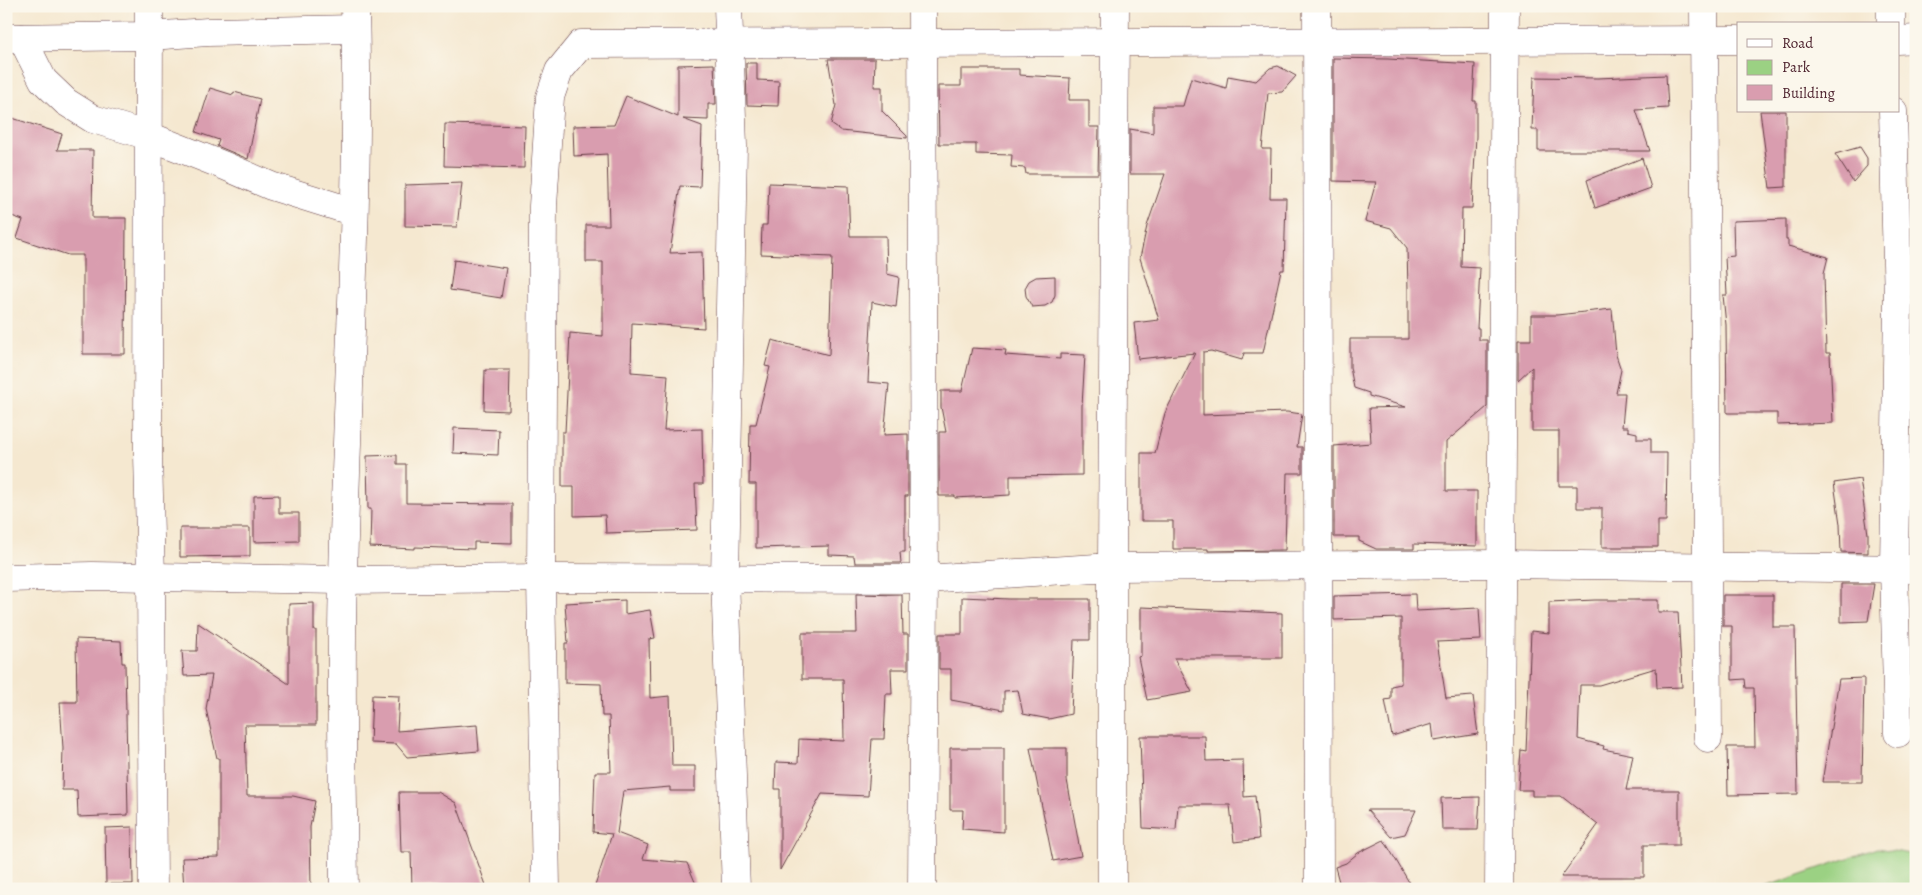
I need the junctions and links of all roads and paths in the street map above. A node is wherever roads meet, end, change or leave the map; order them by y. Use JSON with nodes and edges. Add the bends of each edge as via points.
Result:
{"nodes":[{"id":1,"x":149,"y":6,"type":"edge"},
{"id":2,"x":728,"y":6,"type":"edge"},
{"id":3,"x":922,"y":6,"type":"edge"},
{"id":4,"x":1115,"y":6,"type":"edge"},
{"id":5,"x":1317,"y":6,"type":"edge"},
{"id":6,"x":1506,"y":6,"type":"edge"},
{"id":7,"x":1704,"y":6,"type":"edge"},
{"id":8,"x":1891,"y":6,"type":"edge"},
{"id":9,"x":355,"y":18,"type":"edge"},
{"id":10,"x":1891,"y":22,"type":"edge"},
{"id":11,"x":149,"y":36,"type":"junction"},
{"id":12,"x":14,"y":38,"type":"edge"},
{"id":13,"x":1704,"y":40,"type":"junction"},
{"id":14,"x":1737,"y":40,"type":"edge"},
{"id":15,"x":1900,"y":40,"type":"edge"},
{"id":16,"x":1916,"y":40,"type":"edge"},
{"id":17,"x":1317,"y":41,"type":"junction"},
{"id":18,"x":1505,"y":41,"type":"junction"},
{"id":19,"x":1115,"y":42,"type":"junction"},
{"id":20,"x":730,"y":43,"type":"junction"},
{"id":21,"x":922,"y":43,"type":"junction"},
{"id":22,"x":1893,"y":112,"type":"edge"},
{"id":23,"x":149,"y":136,"type":"junction"},
{"id":24,"x":354,"y":212,"type":"junction"},
{"id":25,"x":1501,"y":564,"type":"junction"},
{"id":26,"x":1318,"y":566,"type":"junction"},
{"id":27,"x":1707,"y":566,"type":"junction"},
{"id":28,"x":1112,"y":567,"type":"junction"},
{"id":29,"x":1905,"y":568,"type":"edge"},
{"id":30,"x":6,"y":578,"type":"edge"},
{"id":31,"x":151,"y":578,"type":"junction"},
{"id":32,"x":540,"y":578,"type":"junction"},
{"id":33,"x":725,"y":578,"type":"junction"},
{"id":34,"x":924,"y":579,"type":"junction"},
{"id":35,"x":342,"y":580,"type":"junction"},
{"id":36,"x":1898,"y":733,"type":"dead end"},
{"id":37,"x":1708,"y":738,"type":"dead end"},
{"id":38,"x":154,"y":889,"type":"edge"},
{"id":39,"x":344,"y":889,"type":"edge"},
{"id":40,"x":546,"y":889,"type":"edge"},
{"id":41,"x":736,"y":889,"type":"edge"},
{"id":42,"x":922,"y":889,"type":"edge"},
{"id":43,"x":1112,"y":889,"type":"edge"},
{"id":44,"x":1319,"y":889,"type":"edge"},
{"id":45,"x":1499,"y":889,"type":"edge"}],
"edges":[{"from":1,"to":11,"type":"street"},
{"from":2,"to":20,"type":"street"},
{"from":3,"to":21,"type":"street"},
{"from":4,"to":19,"type":"street"},
{"from":5,"to":17,"type":"street"},
{"from":6,"to":18,"type":"street"},
{"from":7,"to":13,"type":"street"},
{"from":8,"to":10,"type":"street"},
{"from":9,"to":11,"type":"street"},
{"from":9,"to":24,"type":"street"},
{"from":11,"to":12,"type":"street"},
{"from":11,"to":23,"type":"street"},
{"from":12,"to":23,"type":"street","via":[[43,80],[66,102],[93,119]]},
{"from":13,"to":14,"type":"street"},
{"from":13,"to":18,"type":"street"},
{"from":13,"to":27,"type":"street"},
{"from":15,"to":16,"type":"street"},
{"from":17,"to":18,"type":"street"},
{"from":17,"to":19,"type":"street"},
{"from":17,"to":26,"type":"street"},
{"from":18,"to":25,"type":"street"},
{"from":19,"to":21,"type":"street"},
{"from":19,"to":28,"type":"street"},
{"from":20,"to":21,"type":"street"},
{"from":20,"to":32,"type":"street","via":[[581,44],[559,71],[550,97],[543,206]]},
{"from":20,"to":33,"type":"street","via":[[733,146]]},
{"from":21,"to":34,"type":"street"},
{"from":22,"to":29,"type":"street"},
{"from":23,"to":24,"type":"street","via":[[271,186]]},
{"from":23,"to":31,"type":"street"},
{"from":24,"to":35,"type":"street"},
{"from":25,"to":26,"type":"street"},
{"from":25,"to":27,"type":"street"},
{"from":25,"to":45,"type":"street"},
{"from":26,"to":28,"type":"street"},
{"from":26,"to":44,"type":"street"},
{"from":27,"to":29,"type":"street"},
{"from":27,"to":37,"type":"street"},
{"from":28,"to":34,"type":"street"},
{"from":28,"to":43,"type":"street"},
{"from":29,"to":36,"type":"street"},
{"from":30,"to":31,"type":"street"},
{"from":31,"to":35,"type":"street"},
{"from":31,"to":38,"type":"street"},
{"from":32,"to":33,"type":"street"},
{"from":32,"to":35,"type":"street"},
{"from":32,"to":40,"type":"street"},
{"from":33,"to":34,"type":"street"},
{"from":33,"to":41,"type":"street"},
{"from":34,"to":42,"type":"street"},
{"from":35,"to":39,"type":"street"}]}
